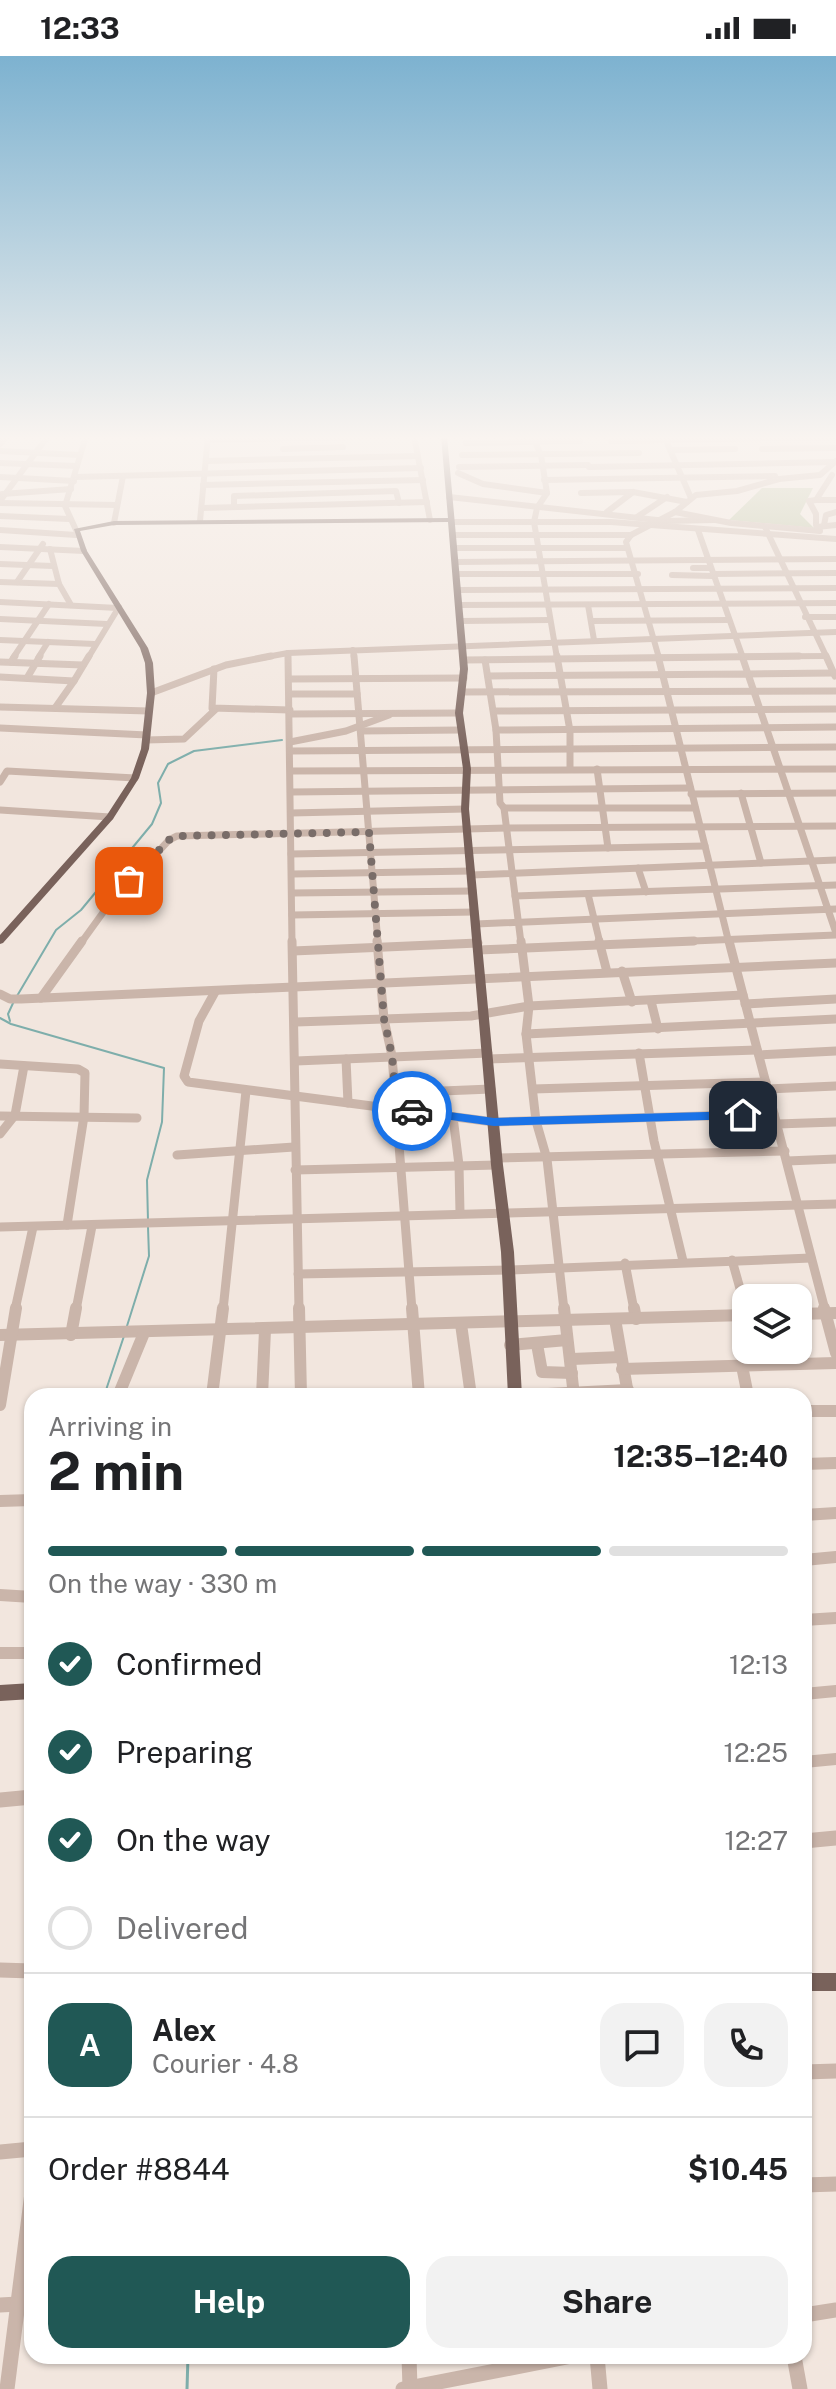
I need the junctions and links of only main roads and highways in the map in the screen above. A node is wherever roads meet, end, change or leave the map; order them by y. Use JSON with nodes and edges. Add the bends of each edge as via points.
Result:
{"nodes":[{"id":1,"x":81,"y":545,"type":"edge"},
{"id":2,"x":454,"y":545,"type":"edge"},
{"id":3,"x":0,"y":941,"type":"edge"},
{"id":4,"x":514,"y":1388,"type":"edge"},
{"id":5,"x":24,"y":1692,"type":"edge"},
{"id":6,"x":0,"y":1693,"type":"edge"},
{"id":7,"x":812,"y":1981,"type":"edge"},
{"id":8,"x":836,"y":1982,"type":"edge"}],
"edges":[{"from":1,"to":3,"type":"main road","via":[[144,648],[151,693],[146,738],[135,778],[110,817]]},
{"from":2,"to":4,"type":"main road","via":[[464,660],[459,713],[466,749],[465,809],[511,1270],[508,1322]]},
{"from":5,"to":6,"type":"main road"},
{"from":7,"to":8,"type":"main road"}]}
